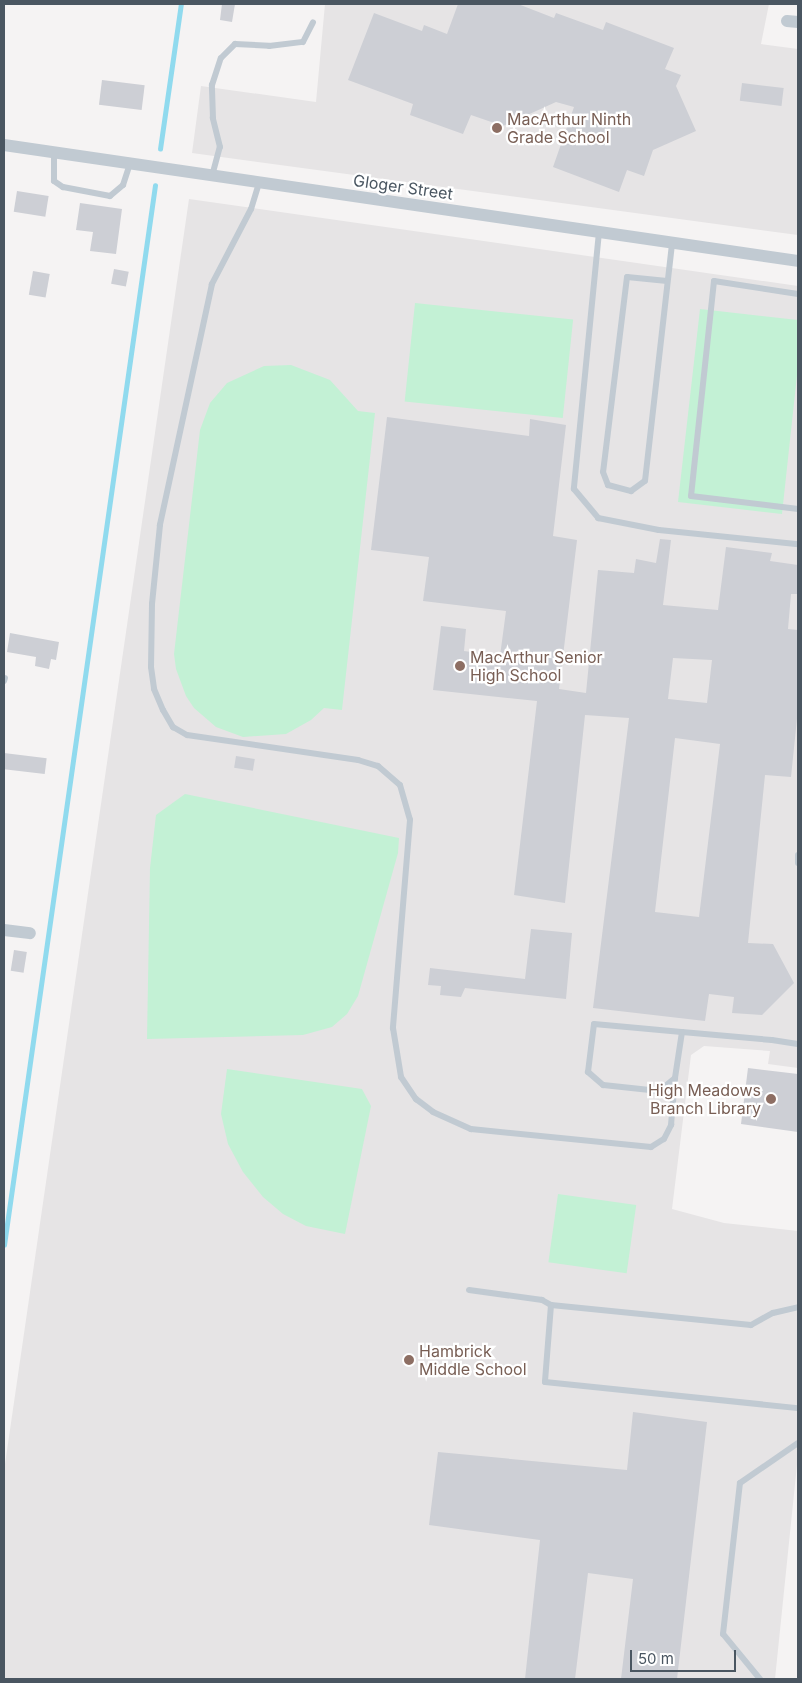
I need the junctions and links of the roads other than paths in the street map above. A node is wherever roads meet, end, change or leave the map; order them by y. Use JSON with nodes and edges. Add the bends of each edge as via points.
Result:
{"nodes":[{"id":1,"x":313,"y":22,"type":"dead end"},
{"id":2,"x":4,"y":145,"type":"edge"},
{"id":3,"x":54,"y":152,"type":"junction"},
{"id":4,"x":130,"y":164,"type":"junction"},
{"id":5,"x":212,"y":176,"type":"junction"},
{"id":6,"x":258,"y":183,"type":"junction"},
{"id":7,"x":599,"y":232,"type":"junction"},
{"id":8,"x":672,"y":243,"type":"junction"},
{"id":9,"x":798,"y":261,"type":"edge"},
{"id":10,"x":667,"y":281,"type":"junction"},
{"id":11,"x":798,"y":294,"type":"edge"},
{"id":12,"x":798,"y":509,"type":"edge"},
{"id":13,"x":798,"y":544,"type":"edge"},
{"id":14,"x":798,"y":855,"type":"edge"},
{"id":15,"x":798,"y":863,"type":"edge"},
{"id":16,"x":4,"y":930,"type":"edge"},
{"id":17,"x":30,"y":933,"type":"dead end"},
{"id":18,"x":682,"y":1032,"type":"junction"},
{"id":19,"x":798,"y":1044,"type":"edge"},
{"id":20,"x":675,"y":1078,"type":"junction"},
{"id":21,"x":469,"y":1290,"type":"dead end"},
{"id":22,"x":551,"y":1305,"type":"junction"},
{"id":23,"x":798,"y":1307,"type":"edge"},
{"id":24,"x":798,"y":1408,"type":"edge"},
{"id":25,"x":798,"y":1443,"type":"edge"},
{"id":26,"x":760,"y":1679,"type":"edge"}],
"edges":[{"from":1,"to":5,"type":"lane","via":[[303,42],[269,46],[235,44],[221,58],[212,85],[213,118],[220,147]]},
{"from":2,"to":3,"type":"street","name":"Gloger Street"},
{"from":3,"to":4,"type":"street","name":"Gloger Street"},
{"from":3,"to":4,"type":"lane","via":[[54,181],[63,187],[103,195],[110,196],[123,185]]},
{"from":4,"to":5,"type":"street","name":"Gloger Street"},
{"from":5,"to":6,"type":"street","name":"Gloger Street"},
{"from":6,"to":7,"type":"street","name":"Gloger Street"},
{"from":6,"to":20,"type":"lane","via":[[251,209],[212,284],[160,525],[152,604],[151,667],[154,689],[163,710],[173,728],[186,736],[358,760],[378,766],[400,784],[410,820],[393,1028],[401,1077],[416,1099],[433,1112],[471,1129],[651,1147],[664,1139],[671,1125]]},
{"from":7,"to":8,"type":"street","name":"Gloger Street"},
{"from":7,"to":13,"type":"lane","via":[[574,489],[598,518],[659,530]]},
{"from":8,"to":9,"type":"street","name":"Gloger Street"},
{"from":8,"to":10,"type":"lane"},
{"from":10,"to":10,"type":"lane","via":[[645,481],[631,490],[608,485],[603,472],[627,277]]},
{"from":11,"to":12,"type":"lane","via":[[714,281],[691,496]]},
{"from":14,"to":15,"type":"lane"},
{"from":16,"to":17,"type":"street"},
{"from":18,"to":19,"type":"lane"},
{"from":18,"to":20,"type":"lane"},
{"from":18,"to":20,"type":"lane","via":[[594,1024],[588,1072],[603,1085],[659,1091]]},
{"from":21,"to":22,"type":"lane","via":[[542,1300]]},
{"from":22,"to":23,"type":"lane","via":[[751,1325],[773,1313]]},
{"from":22,"to":24,"type":"lane","via":[[545,1382]]},
{"from":25,"to":26,"type":"lane","via":[[740,1483],[723,1634]]}]}
